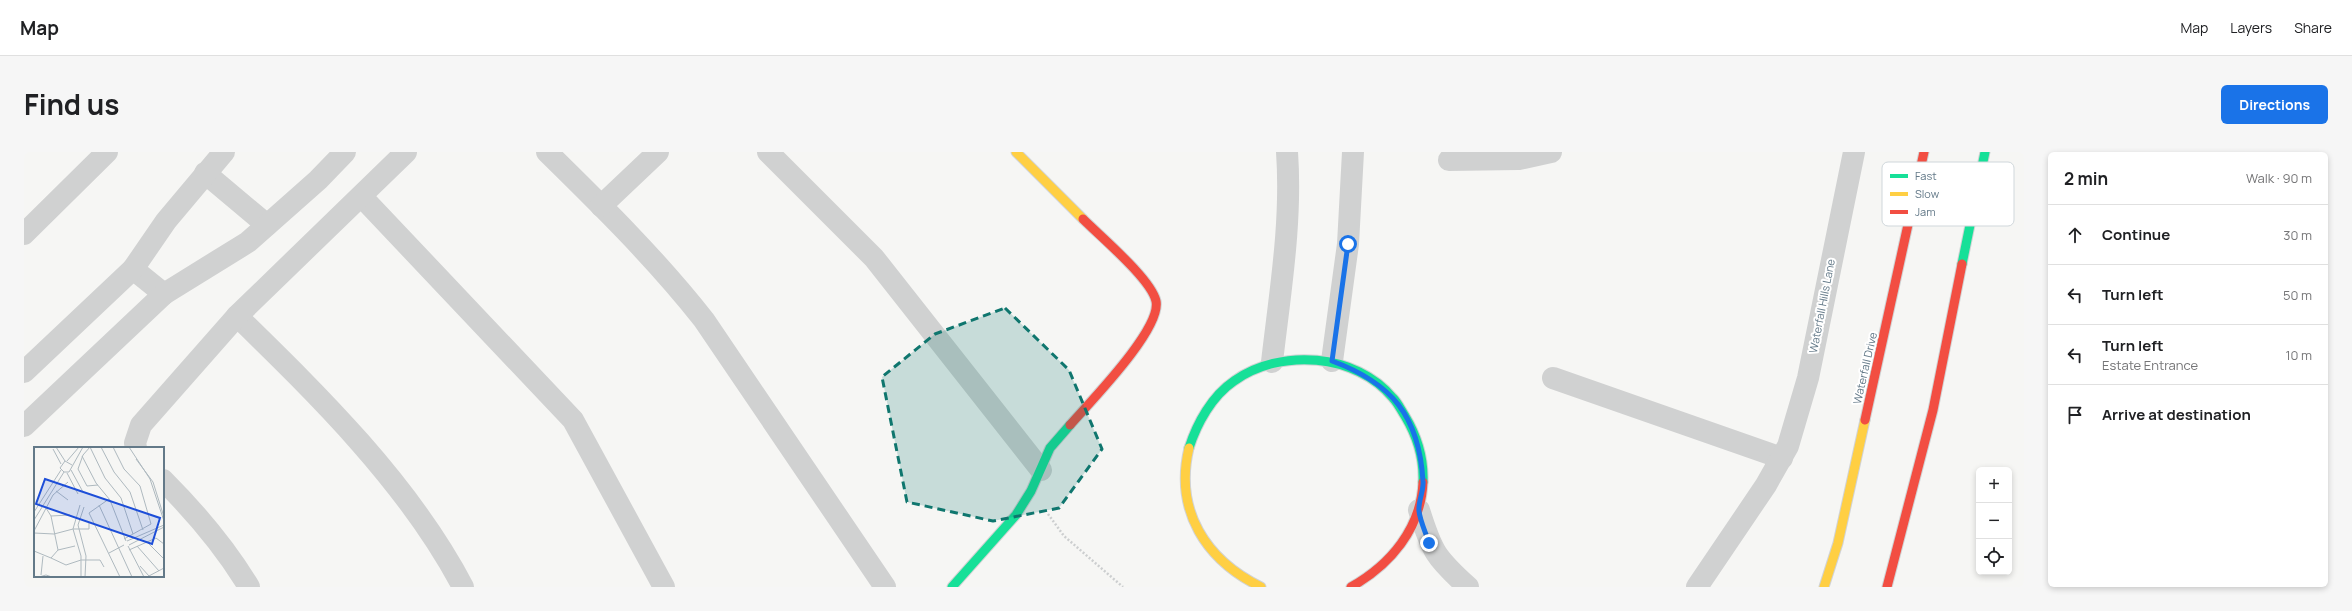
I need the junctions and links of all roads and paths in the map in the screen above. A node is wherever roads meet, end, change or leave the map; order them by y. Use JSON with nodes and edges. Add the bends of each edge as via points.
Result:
{"nodes":[{"id":1,"x":224,"y":152,"type":"edge"},
{"id":2,"x":345,"y":152,"type":"edge"},
{"id":3,"x":406,"y":152,"type":"edge"},
{"id":4,"x":547,"y":152,"type":"edge"},
{"id":5,"x":658,"y":152,"type":"edge"},
{"id":6,"x":768,"y":152,"type":"edge"},
{"id":7,"x":1016,"y":152,"type":"edge"},
{"id":8,"x":1287,"y":152,"type":"edge"},
{"id":9,"x":1353,"y":152,"type":"edge"},
{"id":10,"x":1551,"y":152,"type":"edge"},
{"id":11,"x":1854,"y":152,"type":"edge"},
{"id":12,"x":1924,"y":152,"type":"edge"},
{"id":13,"x":1985,"y":152,"type":"edge"},
{"id":14,"x":100,"y":154,"type":"edge"},
{"id":15,"x":1449,"y":160,"type":"dead end"},
{"id":16,"x":1922,"y":162,"type":"edge"},
{"id":17,"x":1983,"y":162,"type":"edge"},
{"id":18,"x":204,"y":173,"type":"junction"},
{"id":19,"x":362,"y":197,"type":"junction"},
{"id":20,"x":601,"y":206,"type":"junction"},
{"id":21,"x":267,"y":225,"type":"junction"},
{"id":22,"x":1908,"y":226,"type":"edge"},
{"id":23,"x":1970,"y":226,"type":"edge"},
{"id":24,"x":24,"y":234,"type":"edge"},
{"id":25,"x":133,"y":269,"type":"junction"},
{"id":26,"x":164,"y":294,"type":"junction"},
{"id":27,"x":237,"y":316,"type":"junction"},
{"id":28,"x":1332,"y":361,"type":"junction"},
{"id":29,"x":1272,"y":362,"type":"junction"},
{"id":30,"x":24,"y":372,"type":"edge"},
{"id":31,"x":1553,"y":378,"type":"dead end"},
{"id":32,"x":24,"y":426,"type":"edge"},
{"id":33,"x":136,"y":447,"type":"edge"},
{"id":34,"x":1782,"y":458,"type":"junction"},
{"id":35,"x":1040,"y":470,"type":"junction"},
{"id":36,"x":164,"y":481,"type":"edge"},
{"id":37,"x":1031,"y":491,"type":"junction"},
{"id":38,"x":1418,"y":510,"type":"junction"},
{"id":39,"x":249,"y":587,"type":"edge"},
{"id":40,"x":463,"y":587,"type":"edge"},
{"id":41,"x":664,"y":587,"type":"edge"},
{"id":42,"x":885,"y":587,"type":"edge"},
{"id":43,"x":952,"y":587,"type":"edge"},
{"id":44,"x":1123,"y":587,"type":"edge"},
{"id":45,"x":1261,"y":587,"type":"edge"},
{"id":46,"x":1351,"y":587,"type":"edge"},
{"id":47,"x":1356,"y":587,"type":"edge"},
{"id":48,"x":1375,"y":587,"type":"edge"},
{"id":49,"x":1468,"y":587,"type":"edge"},
{"id":50,"x":1697,"y":587,"type":"edge"},
{"id":51,"x":1824,"y":587,"type":"edge"},
{"id":52,"x":1887,"y":587,"type":"edge"}],
"edges":[{"from":1,"to":18,"type":"street"},
{"from":2,"to":21,"type":"street"},
{"from":3,"to":19,"type":"street"},
{"from":4,"to":20,"type":"street"},
{"from":5,"to":20,"type":"street"},
{"from":6,"to":35,"type":"street","via":[[874,258]]},
{"from":7,"to":35,"type":"street","via":[[1145,281],[1156,302],[1151,325],[1136,348],[1063,430],[1050,448]]},
{"from":8,"to":29,"type":"street","via":[[1289,175],[1286,243]]},
{"from":9,"to":28,"type":"street","via":[[1348,244]]},
{"from":10,"to":15,"type":"street","via":[[1519,159]]},
{"from":11,"to":34,"type":"street","name":"Waterfall Hills Lane","via":[[1808,378]]},
{"from":12,"to":16,"type":"street","name":"Waterfall Drive"},
{"from":13,"to":17,"type":"street"},
{"from":14,"to":24,"type":"street"},
{"from":18,"to":21,"type":"street"},
{"from":18,"to":25,"type":"street","via":[[166,221]]},
{"from":19,"to":27,"type":"street"},
{"from":19,"to":41,"type":"street","via":[[573,420]]},
{"from":20,"to":42,"type":"street","via":[[675,282],[704,320]]},
{"from":21,"to":26,"type":"street","via":[[248,242]]},
{"from":22,"to":51,"type":"street","name":"Waterfall Drive","via":[[1838,543]]},
{"from":23,"to":52,"type":"street","via":[[1933,410]]},
{"from":25,"to":26,"type":"street"},
{"from":25,"to":30,"type":"street"},
{"from":26,"to":32,"type":"street"},
{"from":27,"to":33,"type":"street","via":[[141,425]]},
{"from":27,"to":40,"type":"street","via":[[326,403],[404,497],[438,545]]},
{"from":28,"to":29,"type":"street","via":[[1302,358]]},
{"from":28,"to":38,"type":"street","via":[[1358,370],[1381,386],[1400,406],[1414,429],[1421,456],[1423,483]]},
{"from":29,"to":45,"type":"street","via":[[1241,376],[1215,398],[1196,426],[1185,459],[1185,493],[1194,526],[1212,554],[1239,577]]},
{"from":31,"to":34,"type":"street"},
{"from":34,"to":50,"type":"street","name":"Waterfall Hills Lane"},
{"from":35,"to":37,"type":"street"},
{"from":36,"to":39,"type":"street","via":[[207,526],[229,554]]},
{"from":37,"to":43,"type":"street","via":[[1016,515]]},
{"from":37,"to":44,"type":"path","via":[[1064,536]]},
{"from":38,"to":46,"type":"street","via":[[1411,527],[1390,558],[1372,576]]},
{"from":38,"to":49,"type":"street","via":[[1436,556]]},
{"from":47,"to":48,"type":"street"}]}
